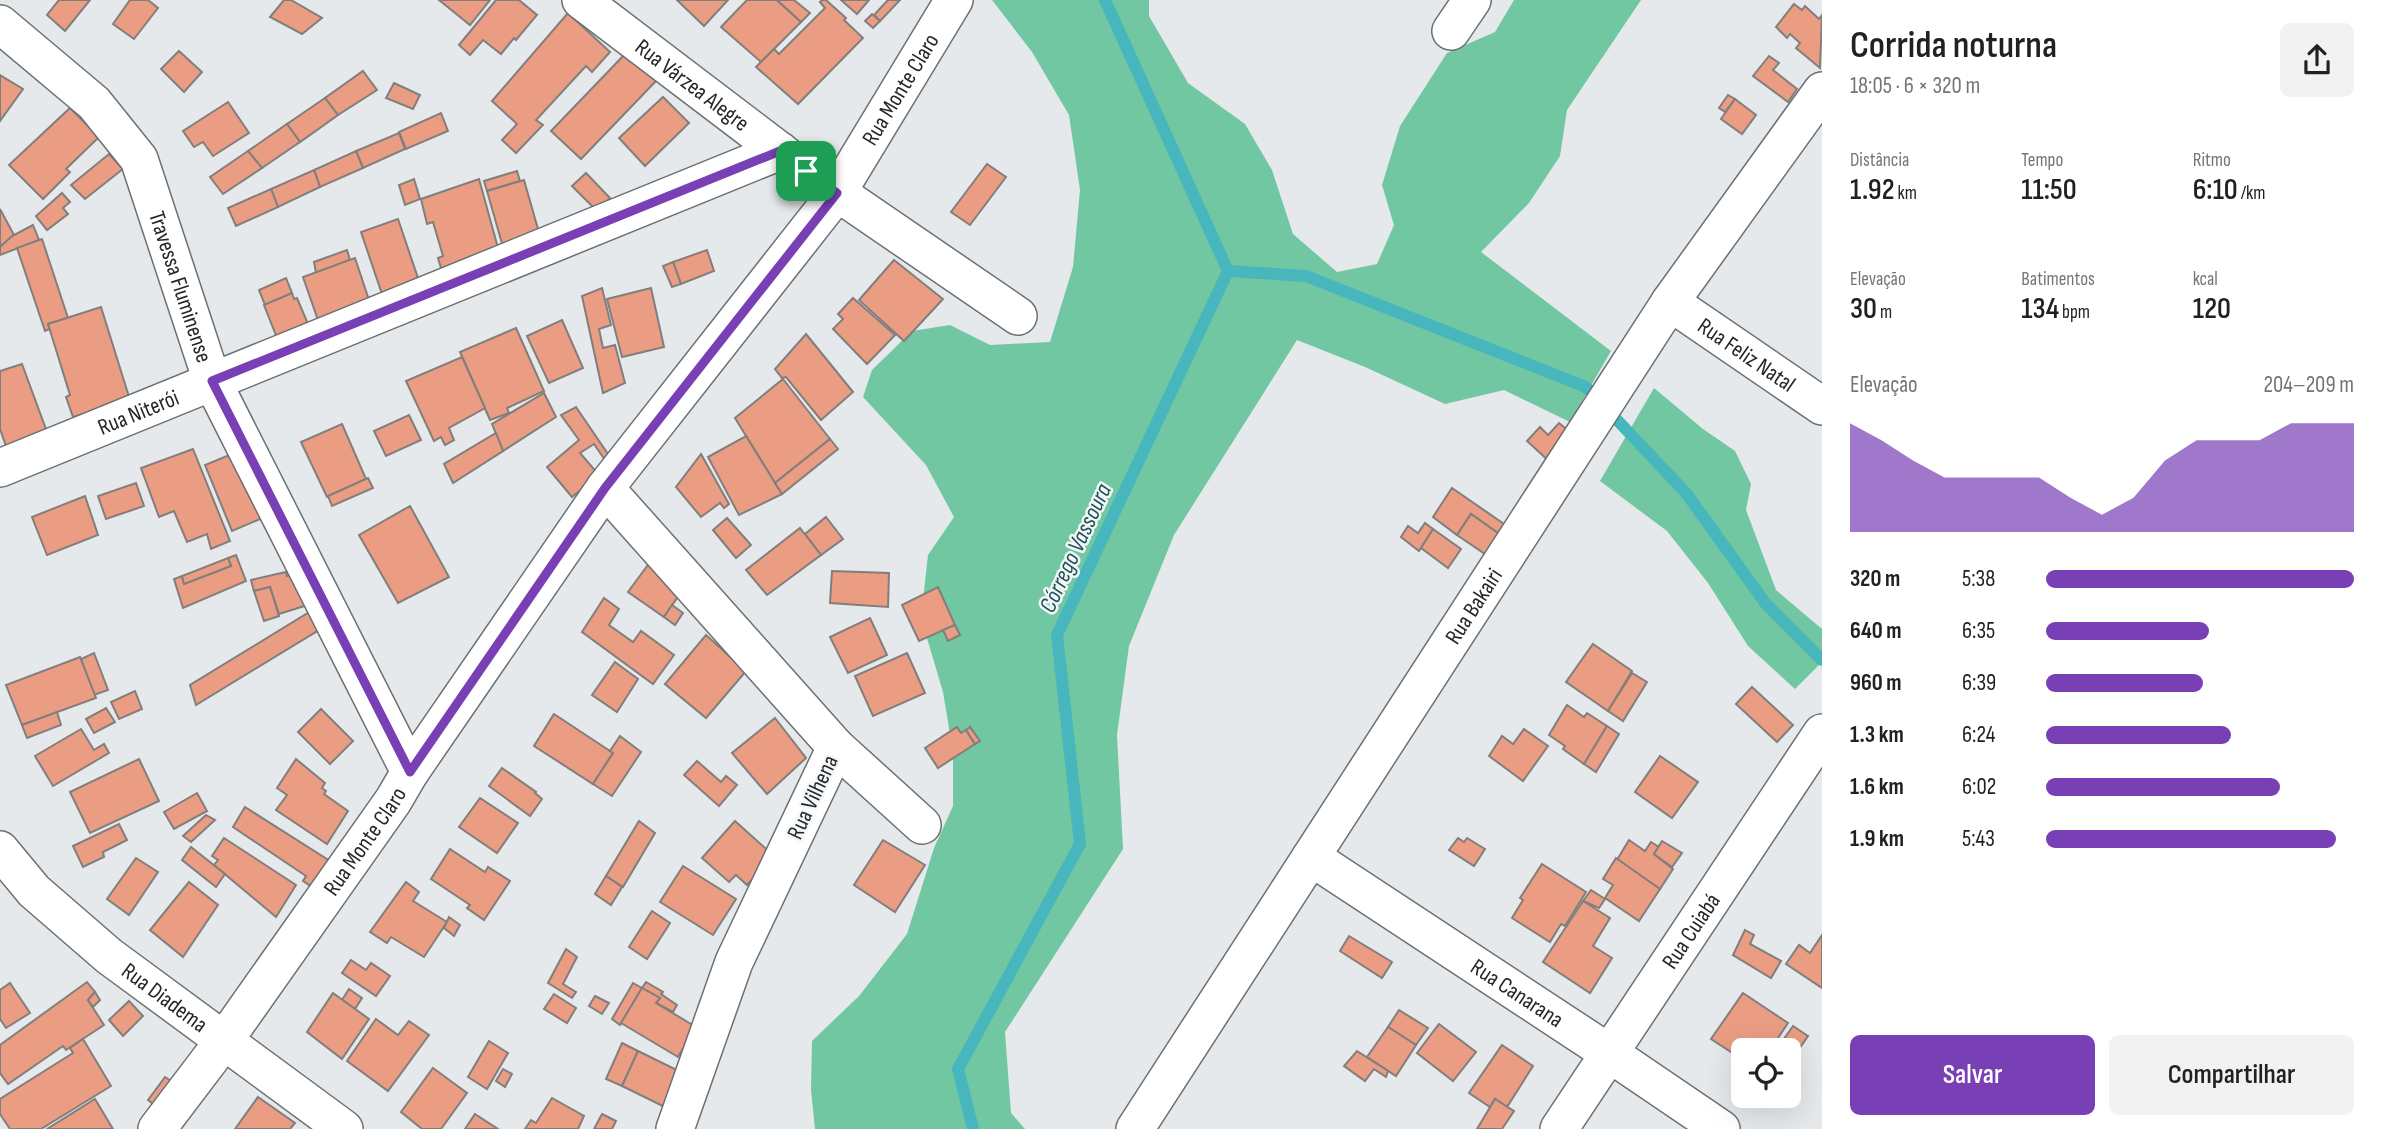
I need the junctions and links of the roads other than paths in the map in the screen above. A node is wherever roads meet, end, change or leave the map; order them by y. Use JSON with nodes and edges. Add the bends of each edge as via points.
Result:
{"nodes":[{"id":1,"x":581,"y":0,"type":"edge"},
{"id":2,"x":954,"y":0,"type":"edge"},
{"id":3,"x":1472,"y":0,"type":"edge"},
{"id":4,"x":0,"y":24,"type":"edge"},
{"id":5,"x":1451,"y":31,"type":"dead end"},
{"id":6,"x":1822,"y":91,"type":"edge"},
{"id":7,"x":780,"y":151,"type":"junction"},
{"id":8,"x":837,"y":193,"type":"junction"},
{"id":9,"x":1670,"y":302,"type":"junction"},
{"id":10,"x":1018,"y":316,"type":"dead end"},
{"id":11,"x":212,"y":381,"type":"junction"},
{"id":12,"x":1822,"y":406,"type":"edge"},
{"id":13,"x":0,"y":468,"type":"edge"},
{"id":14,"x":605,"y":488,"type":"junction"},
{"id":15,"x":1822,"y":733,"type":"edge"},
{"id":16,"x":836,"y":747,"type":"junction"},
{"id":17,"x":410,"y":772,"type":"junction"},
{"id":18,"x":922,"y":825,"type":"dead end"},
{"id":19,"x":0,"y":850,"type":"edge"},
{"id":20,"x":1311,"y":857,"type":"junction"},
{"id":21,"x":223,"y":1042,"type":"junction"},
{"id":22,"x":1609,"y":1053,"type":"junction"},
{"id":23,"x":157,"y":1129,"type":"edge"},
{"id":24,"x":345,"y":1129,"type":"edge"},
{"id":25,"x":675,"y":1129,"type":"edge"},
{"id":26,"x":1135,"y":1129,"type":"edge"},
{"id":27,"x":1559,"y":1129,"type":"edge"},
{"id":28,"x":1721,"y":1129,"type":"edge"}],
"edges":[{"from":1,"to":7,"type":"street","name":"Rua Várzea Alegre"},
{"from":2,"to":8,"type":"street","name":"Rua Monte Claro"},
{"from":3,"to":5,"type":"street"},
{"from":4,"to":11,"type":"street","name":"Travessa Fluminense","via":[[94,103],[139,159]]},
{"from":6,"to":9,"type":"street","name":"Rua Bakairi"},
{"from":7,"to":8,"type":"street","name":"Rua Várzea Alegre"},
{"from":7,"to":11,"type":"street","name":"Rua Niterói"},
{"from":8,"to":10,"type":"street","name":"Rua Várzea Alegre"},
{"from":8,"to":14,"type":"street","name":"Rua Monte Claro"},
{"from":9,"to":12,"type":"street","name":"Rua Feliz Natal"},
{"from":9,"to":20,"type":"street","name":"Rua Bakairi"},
{"from":11,"to":13,"type":"street","name":"Rua Niterói"},
{"from":11,"to":17,"type":"street","name":"Travessa Fluminense"},
{"from":14,"to":16,"type":"street","name":"Rua Vilhena"},
{"from":14,"to":17,"type":"street","name":"Rua Monte Claro"},
{"from":15,"to":22,"type":"street","name":"Rua Cuiabá"},
{"from":16,"to":18,"type":"street"},
{"from":16,"to":25,"type":"street","name":"Rua Vilhena","via":[[734,962]]},
{"from":17,"to":21,"type":"street","name":"Rua Monte Claro"},
{"from":19,"to":21,"type":"street","name":"Rua Diadema","via":[[34,891],[100,948]]},
{"from":20,"to":22,"type":"street","name":"Rua Canarana"},
{"from":20,"to":26,"type":"street","name":"Rua Bakairi"},
{"from":21,"to":23,"type":"street","name":"Rua Monte Claro"},
{"from":21,"to":24,"type":"street","name":"Rua Diadema"},
{"from":22,"to":27,"type":"street","name":"Rua Cuiabá"},
{"from":22,"to":28,"type":"street","name":"Rua Canarana"}]}
